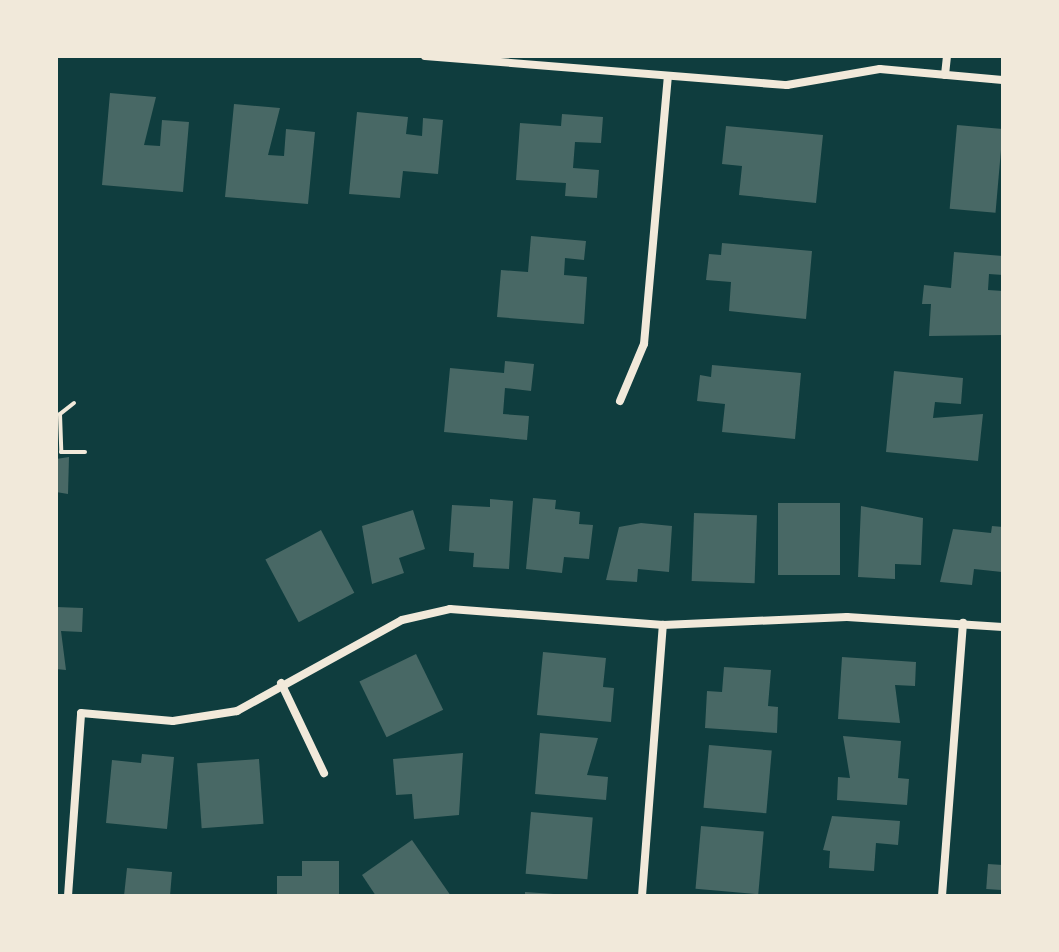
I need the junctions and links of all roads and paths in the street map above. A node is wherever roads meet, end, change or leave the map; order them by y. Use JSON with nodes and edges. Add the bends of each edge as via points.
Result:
{"nodes":[{"id":1,"x":425,"y":56,"type":"edge"},
{"id":2,"x":947,"y":56,"type":"edge"},
{"id":3,"x":496,"y":59,"type":"edge"},
{"id":4,"x":945,"y":75,"type":"junction"},
{"id":5,"x":668,"y":77,"type":"junction"},
{"id":6,"x":1003,"y":80,"type":"edge"},
{"id":7,"x":620,"y":401,"type":"dead end"},
{"id":8,"x":74,"y":403,"type":"dead end"},
{"id":9,"x":58,"y":439,"type":"edge"},
{"id":10,"x":85,"y":452,"type":"dead end"},
{"id":11,"x":963,"y":623,"type":"junction"},
{"id":12,"x":663,"y":625,"type":"junction"},
{"id":13,"x":1003,"y":627,"type":"edge"},
{"id":14,"x":281,"y":683,"type":"junction"},
{"id":15,"x":324,"y":773,"type":"dead end"},
{"id":16,"x":68,"y":896,"type":"edge"},
{"id":17,"x":642,"y":896,"type":"edge"},
{"id":18,"x":942,"y":896,"type":"edge"}],
"edges":[{"from":1,"to":3,"type":"street"},
{"from":2,"to":4,"type":"street"},
{"from":3,"to":5,"type":"street"},
{"from":4,"to":5,"type":"street","via":[[880,69],[787,85]]},
{"from":4,"to":6,"type":"street"},
{"from":5,"to":7,"type":"street","via":[[644,344]]},
{"from":8,"to":9,"type":"path","via":[[65,404]]},
{"from":9,"to":10,"type":"path","via":[[61,455]]},
{"from":11,"to":12,"type":"street","via":[[847,617]]},
{"from":11,"to":13,"type":"street"},
{"from":11,"to":18,"type":"street"},
{"from":12,"to":14,"type":"street","via":[[450,609],[402,620]]},
{"from":12,"to":17,"type":"street"},
{"from":14,"to":15,"type":"street"},
{"from":14,"to":16,"type":"street","via":[[237,711],[173,721],[81,713]]}]}
